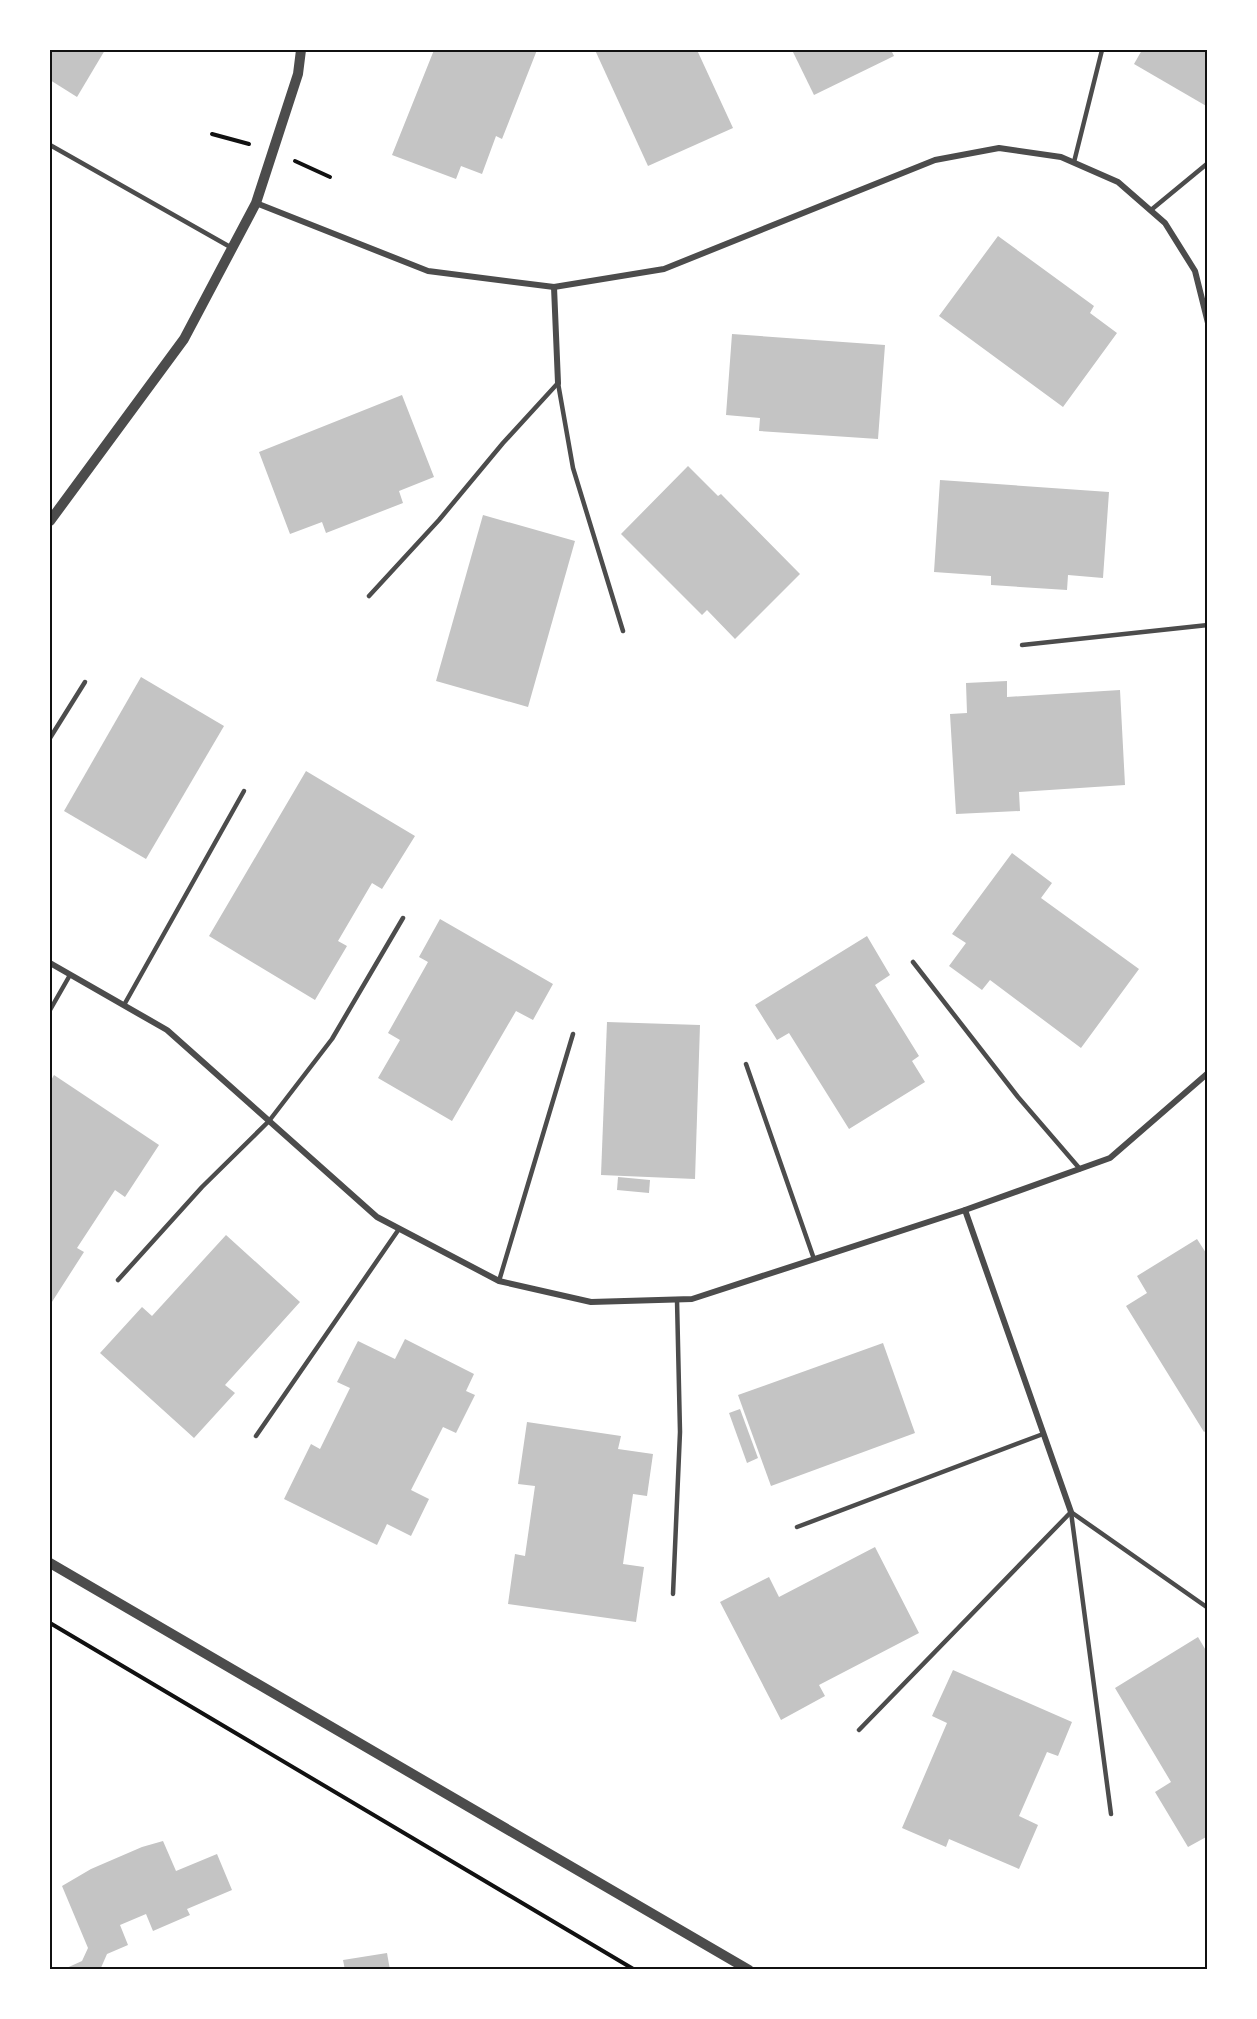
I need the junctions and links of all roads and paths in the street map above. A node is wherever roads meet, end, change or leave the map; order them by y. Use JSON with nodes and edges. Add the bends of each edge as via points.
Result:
{"nodes":[{"id":1,"x":301,"y":50,"type":"edge"},
{"id":2,"x":1102,"y":50,"type":"edge"},
{"id":3,"x":50,"y":145,"type":"edge"},
{"id":4,"x":1074,"y":162,"type":"junction"},
{"id":5,"x":1208,"y":163,"type":"edge"},
{"id":6,"x":256,"y":202,"type":"junction"},
{"id":7,"x":1151,"y":210,"type":"junction"},
{"id":8,"x":232,"y":248,"type":"junction"},
{"id":9,"x":554,"y":287,"type":"junction"},
{"id":10,"x":1208,"y":323,"type":"edge"},
{"id":11,"x":558,"y":383,"type":"junction"},
{"id":12,"x":51,"y":516,"type":"edge"},
{"id":13,"x":369,"y":596,"type":"dead end"},
{"id":14,"x":1208,"y":625,"type":"edge"},
{"id":15,"x":623,"y":631,"type":"dead end"},
{"id":16,"x":1022,"y":645,"type":"dead end"},
{"id":17,"x":84,"y":682,"type":"dead end"},
{"id":18,"x":50,"y":738,"type":"edge"},
{"id":19,"x":244,"y":791,"type":"dead end"},
{"id":20,"x":403,"y":918,"type":"dead end"},
{"id":21,"x":913,"y":962,"type":"dead end"},
{"id":22,"x":50,"y":963,"type":"edge"},
{"id":23,"x":70,"y":975,"type":"junction"},
{"id":24,"x":124,"y":1005,"type":"junction"},
{"id":25,"x":50,"y":1010,"type":"edge"},
{"id":26,"x":573,"y":1034,"type":"dead end"},
{"id":27,"x":746,"y":1064,"type":"dead end"},
{"id":28,"x":1208,"y":1073,"type":"edge"},
{"id":29,"x":269,"y":1121,"type":"junction"},
{"id":30,"x":1080,"y":1169,"type":"junction"},
{"id":31,"x":965,"y":1210,"type":"junction"},
{"id":32,"x":399,"y":1229,"type":"junction"},
{"id":33,"x":814,"y":1259,"type":"junction"},
{"id":34,"x":118,"y":1280,"type":"dead end"},
{"id":35,"x":499,"y":1281,"type":"junction"},
{"id":36,"x":677,"y":1300,"type":"junction"},
{"id":37,"x":1043,"y":1434,"type":"junction"},
{"id":38,"x":256,"y":1436,"type":"dead end"},
{"id":39,"x":1071,"y":1512,"type":"junction"},
{"id":40,"x":797,"y":1527,"type":"dead end"},
{"id":41,"x":50,"y":1563,"type":"edge"},
{"id":42,"x":673,"y":1594,"type":"dead end"},
{"id":43,"x":1208,"y":1608,"type":"edge"},
{"id":44,"x":50,"y":1623,"type":"edge"},
{"id":45,"x":859,"y":1730,"type":"dead end"},
{"id":46,"x":1111,"y":1814,"type":"dead end"},
{"id":47,"x":635,"y":1970,"type":"edge"},
{"id":48,"x":749,"y":1970,"type":"edge"}],
"edges":[{"from":1,"to":6,"type":"street","via":[[298,74]]},
{"from":2,"to":4,"type":"lane"},
{"from":3,"to":8,"type":"lane"},
{"from":4,"to":7,"type":"street","via":[[1118,182]]},
{"from":4,"to":9,"type":"street","via":[[999,148],[934,160],[664,269]]},
{"from":5,"to":7,"type":"lane"},
{"from":6,"to":8,"type":"street"},
{"from":6,"to":9,"type":"street","via":[[428,271]]},
{"from":7,"to":10,"type":"street","via":[[1165,223],[1195,271]]},
{"from":8,"to":12,"type":"street","via":[[184,339]]},
{"from":9,"to":11,"type":"street"},
{"from":11,"to":13,"type":"lane"},
{"from":11,"to":15,"type":"lane","via":[[573,468]]},
{"from":14,"to":16,"type":"lane"},
{"from":17,"to":18,"type":"lane"},
{"from":19,"to":24,"type":"lane"},
{"from":20,"to":29,"type":"lane","via":[[332,1039]]},
{"from":21,"to":30,"type":"lane","via":[[1018,1097]]},
{"from":22,"to":23,"type":"street"},
{"from":23,"to":24,"type":"street"},
{"from":23,"to":25,"type":"lane"},
{"from":24,"to":29,"type":"street","via":[[167,1030]]},
{"from":26,"to":35,"type":"lane"},
{"from":27,"to":33,"type":"lane"},
{"from":28,"to":30,"type":"street","via":[[1110,1158]]},
{"from":29,"to":32,"type":"street","via":[[377,1217]]},
{"from":29,"to":34,"type":"lane","via":[[202,1187]]},
{"from":30,"to":31,"type":"street"},
{"from":31,"to":33,"type":"street"},
{"from":31,"to":37,"type":"street"},
{"from":32,"to":35,"type":"street"},
{"from":32,"to":38,"type":"lane"},
{"from":33,"to":36,"type":"street","via":[[692,1299]]},
{"from":35,"to":36,"type":"street","via":[[591,1302]]},
{"from":36,"to":42,"type":"lane","via":[[680,1432]]},
{"from":37,"to":39,"type":"street"},
{"from":37,"to":40,"type":"lane"},
{"from":39,"to":43,"type":"lane"},
{"from":39,"to":45,"type":"lane"},
{"from":39,"to":46,"type":"lane"},
{"from":41,"to":48,"type":"street"},
{"from":44,"to":47,"type":"path"}]}
